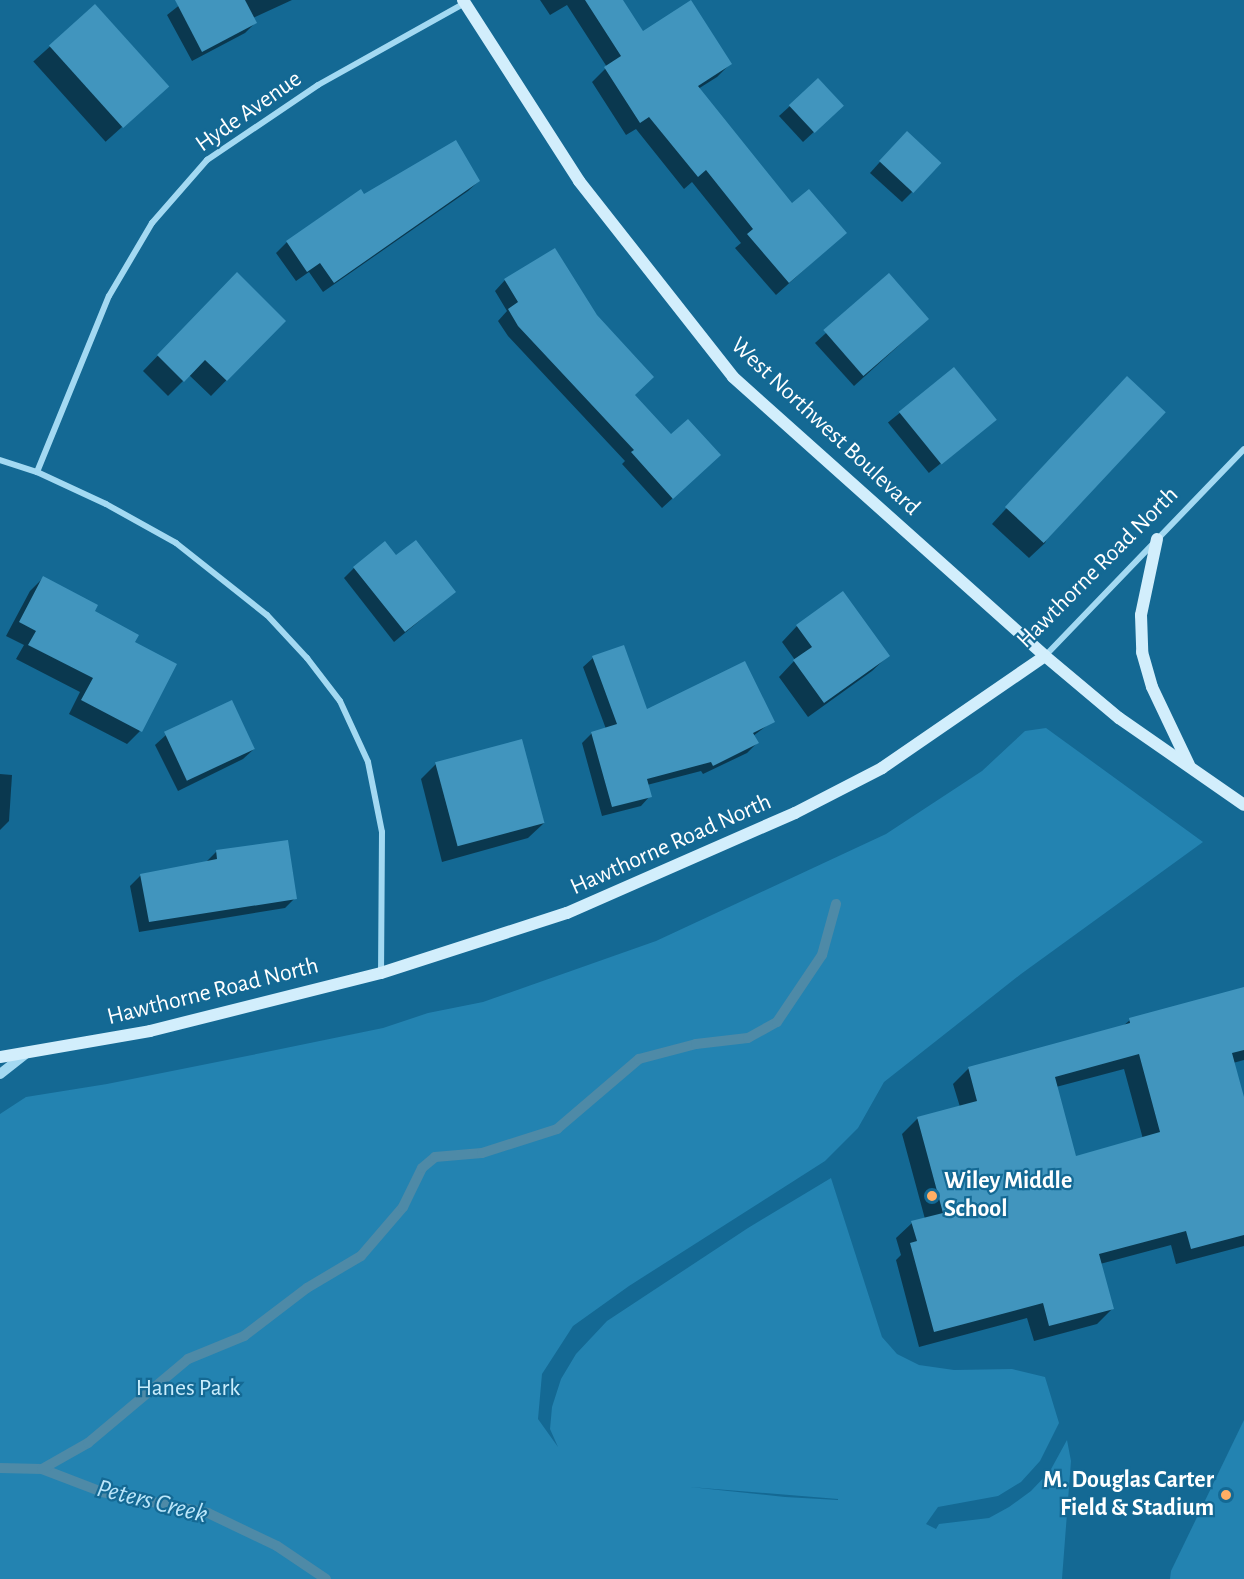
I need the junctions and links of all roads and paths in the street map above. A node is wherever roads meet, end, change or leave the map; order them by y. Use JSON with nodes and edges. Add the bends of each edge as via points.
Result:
{"nodes":[{"id":1,"x":464,"y":1,"type":"edge"},
{"id":2,"x":1244,"y":449,"type":"edge"},
{"id":3,"x":0,"y":460,"type":"edge"},
{"id":4,"x":37,"y":472,"type":"junction"},
{"id":5,"x":1157,"y":539,"type":"junction"},
{"id":6,"x":1045,"y":656,"type":"junction"},
{"id":7,"x":1189,"y":766,"type":"junction"},
{"id":8,"x":1244,"y":805,"type":"edge"},
{"id":9,"x":381,"y":973,"type":"junction"},
{"id":10,"x":24,"y":1055,"type":"junction"},
{"id":11,"x":0,"y":1058,"type":"edge"},
{"id":12,"x":0,"y":1074,"type":"edge"}],
"edges":[{"from":1,"to":4,"type":"street","name":"Hyde Avenue","via":[[318,85],[207,160],[152,223],[109,297]]},
{"from":1,"to":6,"type":"main road","name":"West Northwest Boulevard","via":[[579,181],[733,377]]},
{"from":2,"to":5,"type":"street","name":"Hawthorne Road North"},
{"from":3,"to":4,"type":"street"},
{"from":4,"to":9,"type":"street","via":[[176,543],[267,615],[340,701],[368,762],[382,832]]},
{"from":5,"to":6,"type":"street","name":"Hawthorne Road North"},
{"from":5,"to":7,"type":"main road","via":[[1141,615],[1142,652],[1152,687]]},
{"from":6,"to":7,"type":"main road","name":"West Northwest Boulevard","via":[[1119,718]]},
{"from":6,"to":9,"type":"main road","name":"Hawthorne Road North","via":[[882,768],[795,813],[567,913]]},
{"from":7,"to":8,"type":"main road","name":"West Northwest Boulevard"},
{"from":9,"to":10,"type":"main road","name":"Hawthorne Road North","via":[[150,1031]]},
{"from":10,"to":11,"type":"main road","name":"Hawthorne Road North"},
{"from":10,"to":12,"type":"street"}]}
